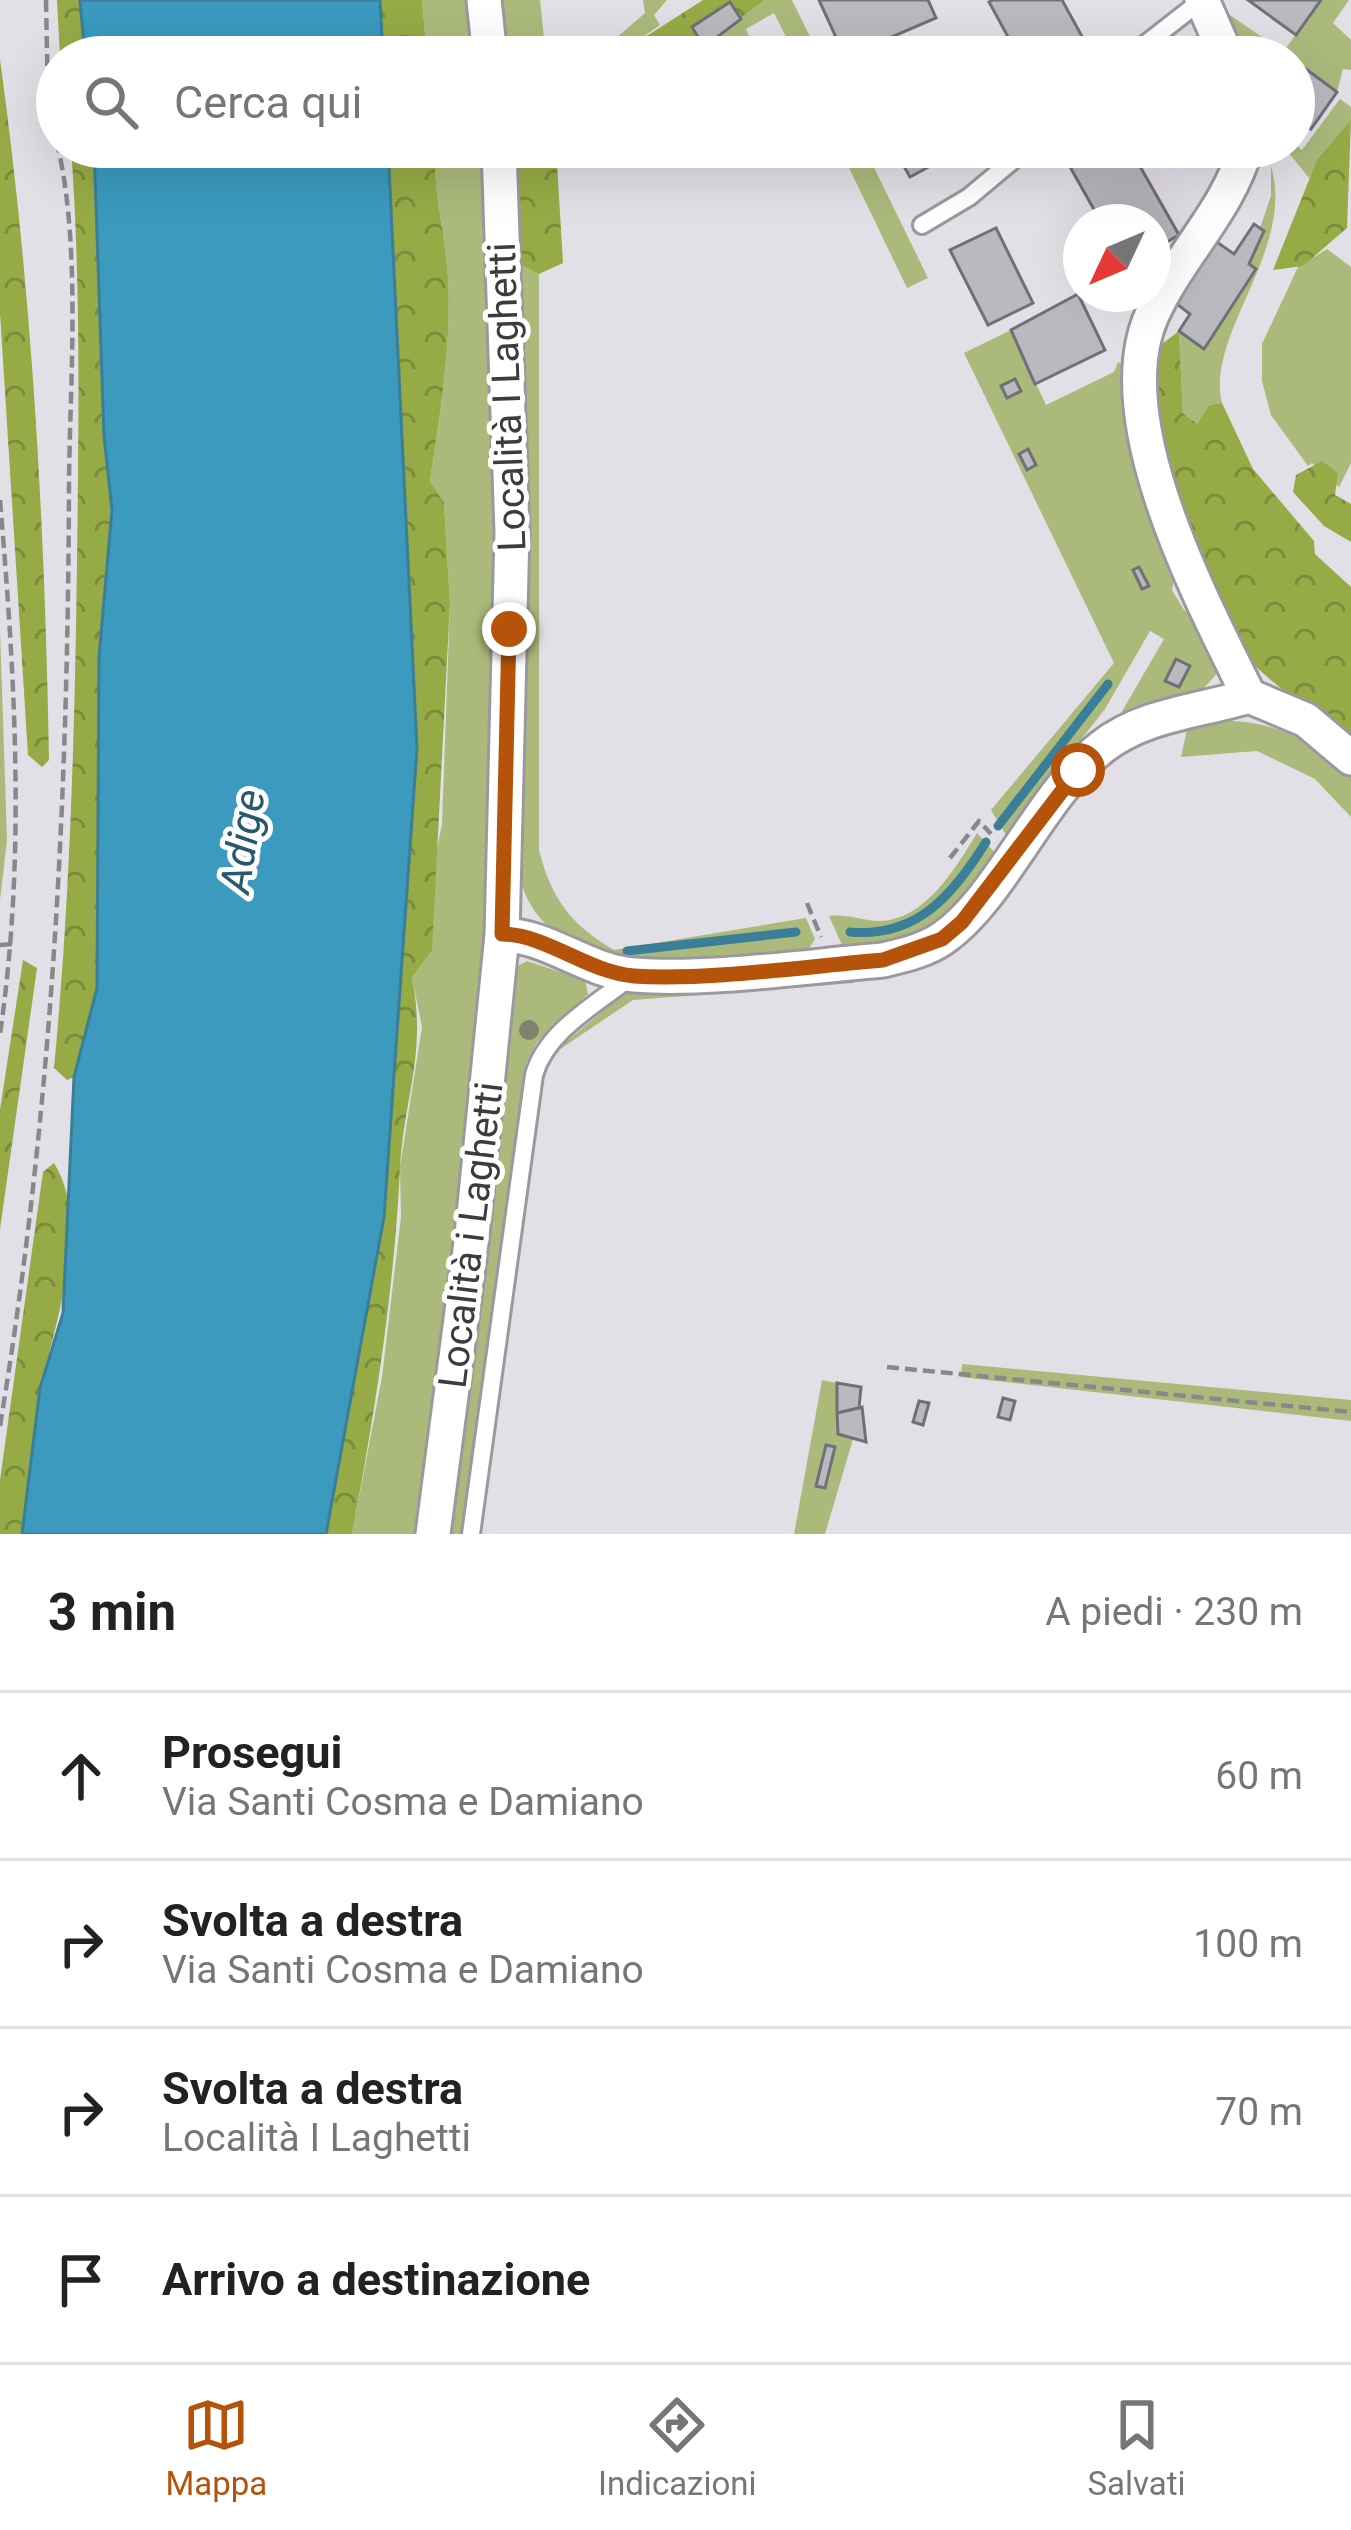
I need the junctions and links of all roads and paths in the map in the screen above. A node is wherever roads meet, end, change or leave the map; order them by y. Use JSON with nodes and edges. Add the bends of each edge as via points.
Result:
{"nodes":[{"id":1,"x":46,"y":0,"type":"edge"},
{"id":2,"x":484,"y":0,"type":"edge"},
{"id":3,"x":1202,"y":0,"type":"edge"},
{"id":4,"x":47,"y":36,"type":"edge"},
{"id":5,"x":488,"y":36,"type":"edge"},
{"id":6,"x":1156,"y":36,"type":"edge"},
{"id":7,"x":1218,"y":36,"type":"edge"},
{"id":8,"x":63,"y":168,"type":"edge"},
{"id":9,"x":500,"y":168,"type":"edge"},
{"id":10,"x":1004,"y":168,"type":"edge"},
{"id":11,"x":1239,"y":168,"type":"edge"},
{"id":12,"x":922,"y":225,"type":"dead end"},
{"id":13,"x":0,"y":500,"type":"edge"},
{"id":14,"x":1249,"y":696,"type":"junction"},
{"id":15,"x":1351,"y":758,"type":"edge"},
{"id":16,"x":1011,"y":856,"type":"junction"},
{"id":17,"x":950,"y":858,"type":"dead end"},
{"id":18,"x":502,"y":934,"type":"junction"},
{"id":19,"x":0,"y":944,"type":"edge"},
{"id":20,"x":13,"y":944,"type":"junction"},
{"id":21,"x":633,"y":976,"type":"junction"},
{"id":22,"x":0,"y":1034,"type":"edge"},
{"id":23,"x":887,"y":1367,"type":"dead end"},
{"id":24,"x":1351,"y":1412,"type":"edge"},
{"id":25,"x":0,"y":1426,"type":"edge"},
{"id":26,"x":433,"y":1534,"type":"edge"},
{"id":27,"x":471,"y":1534,"type":"edge"}],
"edges":[{"from":1,"to":4,"type":"path"},
{"from":2,"to":5,"type":"street"},
{"from":3,"to":6,"type":"lane"},
{"from":3,"to":7,"type":"street"},
{"from":8,"to":25,"type":"path","via":[[70,349],[60,894],[40,1153]]},
{"from":9,"to":18,"type":"street","name":"Località I Laghetti","via":[[512,532]]},
{"from":10,"to":12,"type":"lane"},
{"from":11,"to":14,"type":"street","via":[[1153,314],[1140,366],[1148,450],[1167,515]]},
{"from":13,"to":20,"type":"path","via":[[17,700]]},
{"from":14,"to":15,"type":"street","via":[[1306,719]]},
{"from":14,"to":16,"type":"street","via":[[1160,718],[1100,748]]},
{"from":16,"to":17,"type":"path","via":[[979,821]]},
{"from":16,"to":21,"type":"street","via":[[962,922],[916,952]]},
{"from":18,"to":21,"type":"street"},
{"from":18,"to":26,"type":"street","name":"Località i Laghetti"},
{"from":19,"to":20,"type":"path"},
{"from":20,"to":22,"type":"path"},
{"from":21,"to":27,"type":"lane","via":[[539,1054]]},
{"from":23,"to":24,"type":"path"}]}
